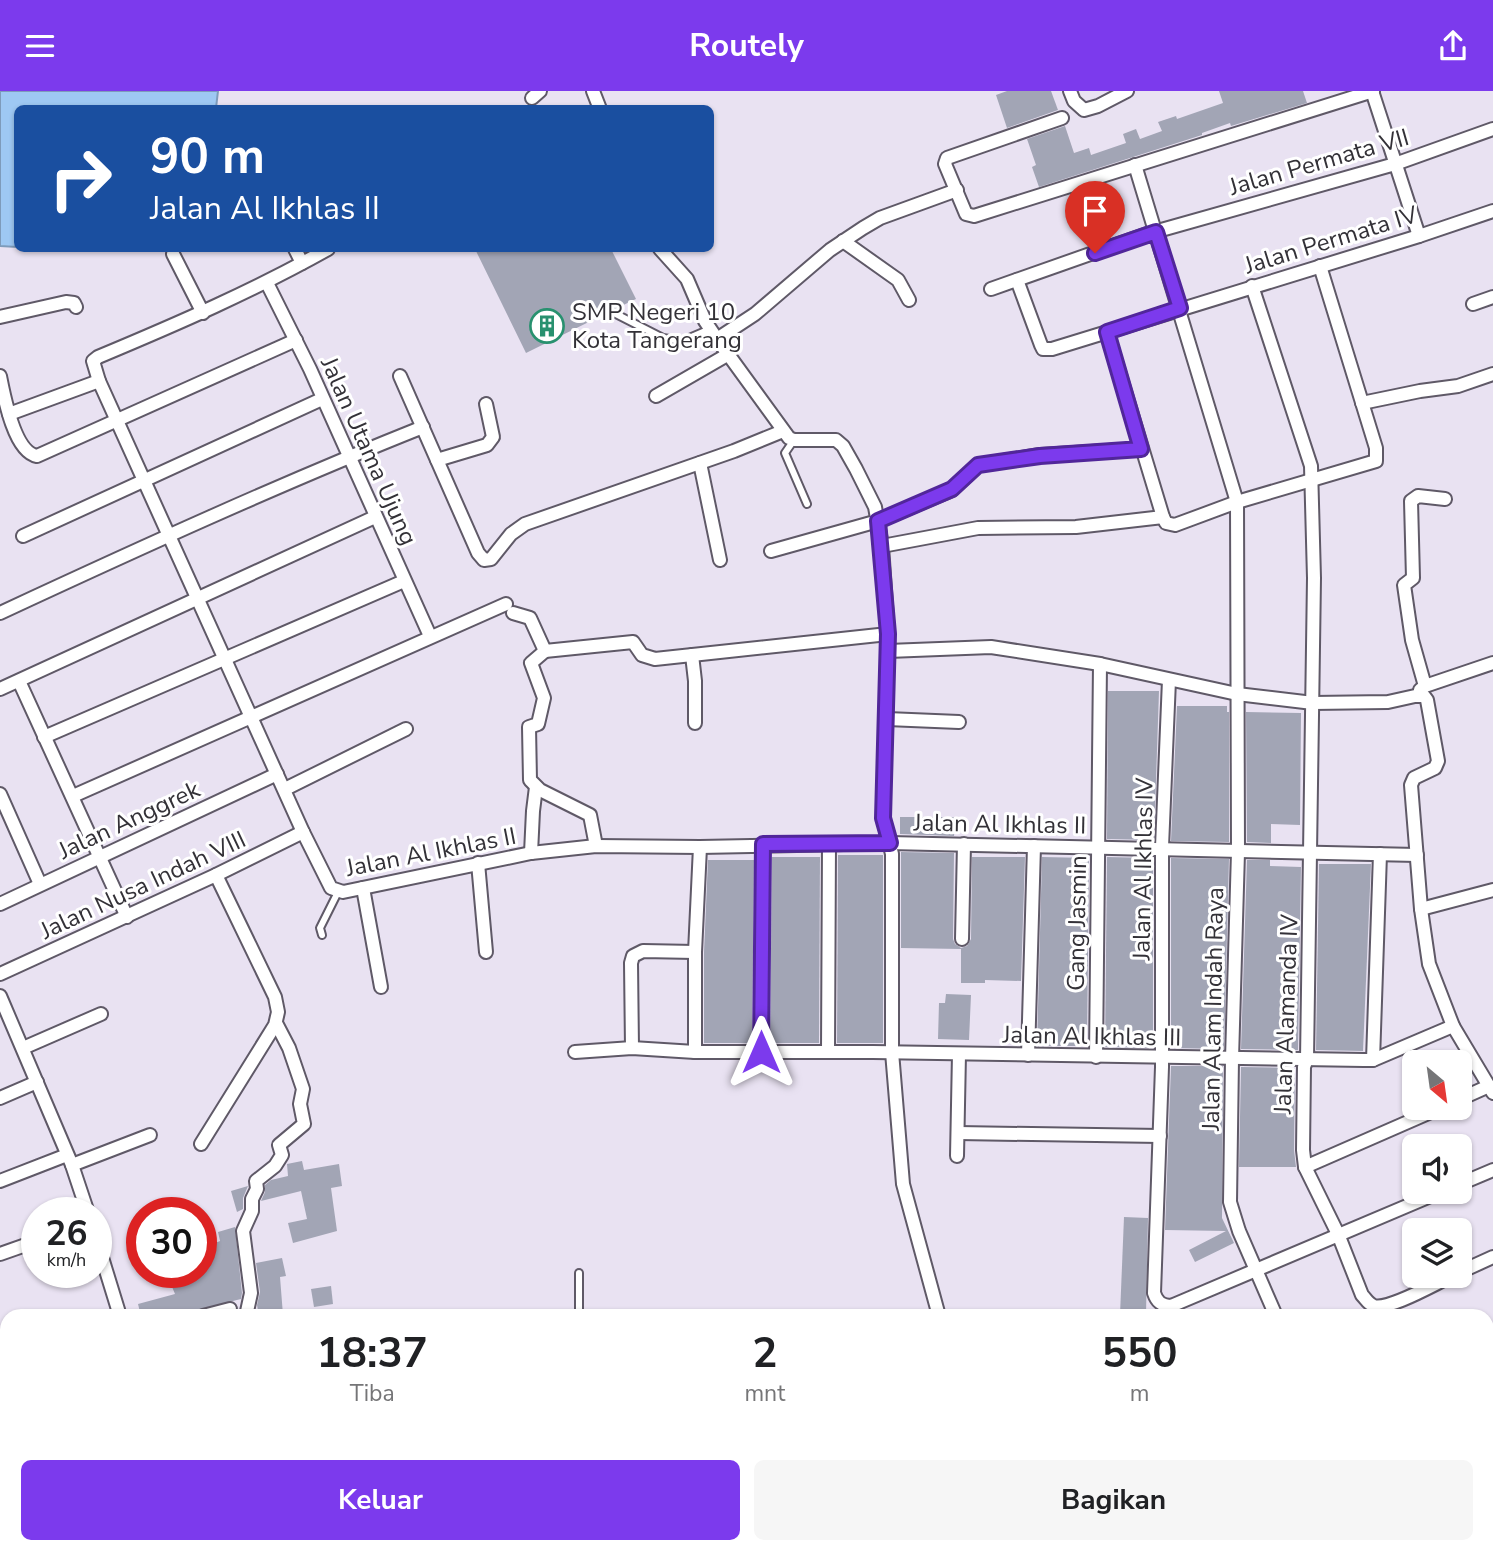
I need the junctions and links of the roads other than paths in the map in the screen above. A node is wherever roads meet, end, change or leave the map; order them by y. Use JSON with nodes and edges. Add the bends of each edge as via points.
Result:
{"nodes":[{"id":1,"x":1070,"y":91,"type":"edge"},
{"id":2,"x":1128,"y":91,"type":"edge"},
{"id":3,"x":1373,"y":91,"type":"edge"},
{"id":4,"x":1062,"y":118,"type":"dead end"},
{"id":5,"x":1493,"y":129,"type":"edge"},
{"id":6,"x":1395,"y":164,"type":"junction"},
{"id":7,"x":1135,"y":165,"type":"junction"},
{"id":8,"x":957,"y":190,"type":"junction"},
{"id":9,"x":1493,"y":211,"type":"edge"},
{"id":10,"x":1156,"y":232,"type":"junction"},
{"id":11,"x":1419,"y":236,"type":"junction"},
{"id":12,"x":843,"y":241,"type":"junction"},
{"id":13,"x":296,"y":252,"type":"edge"},
{"id":14,"x":322,"y":252,"type":"edge"},
{"id":15,"x":663,"y":252,"type":"edge"},
{"id":16,"x":173,"y":254,"type":"dead end"},
{"id":17,"x":302,"y":263,"type":"junction"},
{"id":18,"x":1320,"y":266,"type":"junction"},
{"id":19,"x":1017,"y":281,"type":"junction"},
{"id":20,"x":267,"y":283,"type":"junction"},
{"id":21,"x":1252,"y":286,"type":"junction"},
{"id":22,"x":991,"y":289,"type":"dead end"},
{"id":23,"x":1493,"y":297,"type":"edge"},
{"id":24,"x":909,"y":300,"type":"dead end"},
{"id":25,"x":1473,"y":304,"type":"dead end"},
{"id":26,"x":76,"y":307,"type":"dead end"},
{"id":27,"x":1180,"y":308,"type":"junction"},
{"id":28,"x":612,"y":311,"type":"dead end"},
{"id":29,"x":203,"y":313,"type":"junction"},
{"id":30,"x":0,"y":317,"type":"edge"},
{"id":31,"x":1107,"y":332,"type":"junction"},
{"id":32,"x":713,"y":334,"type":"junction"},
{"id":33,"x":296,"y":340,"type":"junction"},
{"id":34,"x":727,"y":355,"type":"junction"},
{"id":35,"x":1493,"y":374,"type":"edge"},
{"id":36,"x":0,"y":376,"type":"edge"},
{"id":37,"x":400,"y":376,"type":"dead end"},
{"id":38,"x":99,"y":381,"type":"junction"},
{"id":39,"x":656,"y":396,"type":"dead end"},
{"id":40,"x":322,"y":399,"type":"junction"},
{"id":41,"x":1362,"y":403,"type":"junction"},
{"id":42,"x":486,"y":404,"type":"dead end"},
{"id":43,"x":9,"y":414,"type":"junction"},
{"id":44,"x":117,"y":421,"type":"junction"},
{"id":45,"x":423,"y":427,"type":"junction"},
{"id":46,"x":783,"y":431,"type":"junction"},
{"id":47,"x":794,"y":440,"type":"junction"},
{"id":48,"x":1141,"y":449,"type":"junction"},
{"id":49,"x":349,"y":456,"type":"junction"},
{"id":50,"x":437,"y":460,"type":"junction"},
{"id":51,"x":700,"y":463,"type":"junction"},
{"id":52,"x":144,"y":480,"type":"junction"},
{"id":53,"x":1311,"y":481,"type":"junction"},
{"id":54,"x":1445,"y":499,"type":"dead end"},
{"id":55,"x":1237,"y":502,"type":"junction"},
{"id":56,"x":807,"y":503,"type":"dead end"},
{"id":57,"x":375,"y":517,"type":"junction"},
{"id":58,"x":878,"y":521,"type":"junction"},
{"id":59,"x":1167,"y":521,"type":"junction"},
{"id":60,"x":169,"y":534,"type":"junction"},
{"id":61,"x":23,"y":536,"type":"dead end"},
{"id":62,"x":882,"y":546,"type":"junction"},
{"id":63,"x":771,"y":551,"type":"dead end"},
{"id":64,"x":720,"y":560,"type":"dead end"},
{"id":65,"x":404,"y":581,"type":"junction"},
{"id":66,"x":198,"y":599,"type":"junction"},
{"id":67,"x":0,"y":613,"type":"edge"},
{"id":68,"x":888,"y":634,"type":"junction"},
{"id":69,"x":430,"y":636,"type":"junction"},
{"id":70,"x":888,"y":651,"type":"junction"},
{"id":71,"x":545,"y":652,"type":"junction"},
{"id":72,"x":692,"y":655,"type":"junction"},
{"id":73,"x":226,"y":660,"type":"junction"},
{"id":74,"x":1493,"y":663,"type":"edge"},
{"id":75,"x":1100,"y":664,"type":"junction"},
{"id":76,"x":1169,"y":680,"type":"junction"},
{"id":77,"x":19,"y":681,"type":"junction"},
{"id":78,"x":0,"y":689,"type":"edge"},
{"id":79,"x":1421,"y":693,"type":"junction"},
{"id":80,"x":1237,"y":694,"type":"junction"},
{"id":81,"x":1313,"y":703,"type":"junction"},
{"id":82,"x":251,"y":717,"type":"junction"},
{"id":83,"x":887,"y":719,"type":"junction"},
{"id":84,"x":959,"y":722,"type":"dead end"},
{"id":85,"x":695,"y":723,"type":"dead end"},
{"id":86,"x":406,"y":729,"type":"dead end"},
{"id":87,"x":44,"y":737,"type":"junction"},
{"id":88,"x":277,"y":774,"type":"junction"},
{"id":89,"x":536,"y":787,"type":"junction"},
{"id":90,"x":285,"y":789,"type":"junction"},
{"id":91,"x":0,"y":794,"type":"edge"},
{"id":92,"x":73,"y":796,"type":"junction"},
{"id":93,"x":303,"y":832,"type":"junction"},
{"id":94,"x":890,"y":843,"type":"junction"},
{"id":95,"x":763,"y":844,"type":"junction"},
{"id":96,"x":829,"y":844,"type":"junction"},
{"id":97,"x":964,"y":844,"type":"junction"},
{"id":98,"x":596,"y":846,"type":"junction"},
{"id":99,"x":1034,"y":846,"type":"junction"},
{"id":100,"x":700,"y":847,"type":"junction"},
{"id":101,"x":1100,"y":847,"type":"junction"},
{"id":102,"x":1162,"y":850,"type":"junction"},
{"id":103,"x":1238,"y":852,"type":"junction"},
{"id":104,"x":531,"y":853,"type":"junction"},
{"id":105,"x":1312,"y":853,"type":"junction"},
{"id":106,"x":1381,"y":854,"type":"junction"},
{"id":107,"x":1416,"y":855,"type":"junction"},
{"id":108,"x":100,"y":856,"type":"junction"},
{"id":109,"x":478,"y":863,"type":"junction"},
{"id":110,"x":216,"y":875,"type":"junction"},
{"id":111,"x":40,"y":884,"type":"junction"},
{"id":112,"x":363,"y":888,"type":"junction"},
{"id":113,"x":1493,"y":890,"type":"edge"},
{"id":114,"x":336,"y":891,"type":"junction"},
{"id":115,"x":0,"y":904,"type":"edge"},
{"id":116,"x":1421,"y":909,"type":"junction"},
{"id":117,"x":127,"y":917,"type":"junction"},
{"id":118,"x":322,"y":935,"type":"dead end"},
{"id":119,"x":962,"y":939,"type":"dead end"},
{"id":120,"x":486,"y":952,"type":"dead end"},
{"id":121,"x":695,"y":952,"type":"junction"},
{"id":122,"x":0,"y":974,"type":"edge"},
{"id":123,"x":381,"y":987,"type":"dead end"},
{"id":124,"x":0,"y":996,"type":"edge"},
{"id":125,"x":101,"y":1014,"type":"dead end"},
{"id":126,"x":275,"y":1023,"type":"junction"},
{"id":127,"x":1452,"y":1027,"type":"junction"},
{"id":128,"x":23,"y":1048,"type":"junction"},
{"id":129,"x":632,"y":1048,"type":"junction"},
{"id":130,"x":575,"y":1052,"type":"dead end"},
{"id":131,"x":695,"y":1052,"type":"junction"},
{"id":132,"x":761,"y":1052,"type":"junction"},
{"id":133,"x":828,"y":1052,"type":"junction"},
{"id":134,"x":892,"y":1052,"type":"junction"},
{"id":135,"x":959,"y":1054,"type":"junction"},
{"id":136,"x":1028,"y":1055,"type":"junction"},
{"id":137,"x":1096,"y":1057,"type":"junction"},
{"id":138,"x":1162,"y":1058,"type":"junction"},
{"id":139,"x":1231,"y":1059,"type":"junction"},
{"id":140,"x":1307,"y":1059,"type":"junction"},
{"id":141,"x":1373,"y":1060,"type":"junction"},
{"id":142,"x":37,"y":1082,"type":"junction"},
{"id":143,"x":1491,"y":1089,"type":"edge"},
{"id":144,"x":1472,"y":1095,"type":"edge"},
{"id":145,"x":0,"y":1098,"type":"edge"},
{"id":146,"x":1413,"y":1120,"type":"edge"},
{"id":147,"x":958,"y":1133,"type":"junction"},
{"id":148,"x":150,"y":1135,"type":"dead end"},
{"id":149,"x":1160,"y":1136,"type":"junction"},
{"id":150,"x":201,"y":1144,"type":"dead end"},
{"id":151,"x":957,"y":1156,"type":"dead end"},
{"id":152,"x":69,"y":1160,"type":"junction"},
{"id":153,"x":1306,"y":1167,"type":"junction"},
{"id":154,"x":1493,"y":1170,"type":"edge"},
{"id":155,"x":1472,"y":1179,"type":"edge"},
{"id":156,"x":0,"y":1181,"type":"edge"},
{"id":157,"x":82,"y":1197,"type":"edge"},
{"id":158,"x":1411,"y":1204,"type":"edge"},
{"id":159,"x":1338,"y":1234,"type":"junction"},
{"id":160,"x":21,"y":1247,"type":"edge"},
{"id":161,"x":0,"y":1254,"type":"edge"},
{"id":162,"x":1493,"y":1257,"type":"edge"},
{"id":163,"x":1472,"y":1267,"type":"edge"},
{"id":164,"x":1256,"y":1269,"type":"junction"},
{"id":165,"x":579,"y":1273,"type":"dead end"},
{"id":166,"x":109,"y":1288,"type":"edge"},
{"id":167,"x":1425,"y":1288,"type":"edge"},
{"id":168,"x":115,"y":1309,"type":"edge"},
{"id":169,"x":248,"y":1309,"type":"edge"},
{"id":170,"x":579,"y":1309,"type":"edge"},
{"id":171,"x":938,"y":1309,"type":"edge"},
{"id":172,"x":1273,"y":1309,"type":"edge"}],
"edges":[{"from":1,"to":2,"type":"street","via":[[1084,110]]},
{"from":3,"to":6,"type":"street"},
{"from":3,"to":7,"type":"street"},
{"from":4,"to":8,"type":"street","via":[[947,157],[945,164]]},
{"from":5,"to":6,"type":"street","name":"Jalan Permata VII"},
{"from":6,"to":10,"type":"street","name":"Jalan Permata VII"},
{"from":6,"to":11,"type":"street"},
{"from":7,"to":8,"type":"street","via":[[974,216],[966,214]]},
{"from":7,"to":10,"type":"street","name":"Jalan Alam Indah Raya"},
{"from":8,"to":12,"type":"street","via":[[880,218]]},
{"from":9,"to":11,"type":"street","name":"Jalan Permata IV"},
{"from":10,"to":19,"type":"street","name":"Jalan Permata VII"},
{"from":10,"to":27,"type":"street","name":"Jalan Alam Indah Raya"},
{"from":11,"to":18,"type":"street","name":"Jalan Permata IV"},
{"from":12,"to":24,"type":"street","via":[[898,280]]},
{"from":12,"to":32,"type":"street","via":[[755,314]]},
{"from":13,"to":17,"type":"street"},
{"from":14,"to":17,"type":"street"},
{"from":15,"to":32,"type":"street","via":[[687,279]]},
{"from":16,"to":29,"type":"street"},
{"from":17,"to":20,"type":"street"},
{"from":18,"to":21,"type":"street","name":"Jalan Permata IV"},
{"from":18,"to":41,"type":"street"},
{"from":19,"to":22,"type":"street","name":"Jalan Permata VII"},
{"from":19,"to":31,"type":"street","name":"Jalan Permata IV","via":[[1043,349]]},
{"from":20,"to":29,"type":"street"},
{"from":20,"to":33,"type":"street","name":"Jalan Utama Ujung"},
{"from":21,"to":27,"type":"street","name":"Jalan Permata IV"},
{"from":21,"to":53,"type":"street","name":"Jalan Alamanda IV","via":[[1311,466]]},
{"from":23,"to":25,"type":"street"},
{"from":26,"to":30,"type":"street","via":[[66,302]]},
{"from":27,"to":31,"type":"street","name":"Jalan Permata IV"},
{"from":27,"to":55,"type":"street","name":"Jalan Alam Indah Raya"},
{"from":28,"to":32,"type":"lane","via":[[663,338],[682,341]]},
{"from":29,"to":38,"type":"street","via":[[98,357],[93,361]]},
{"from":31,"to":48,"type":"street"},
{"from":32,"to":34,"type":"street"},
{"from":33,"to":40,"type":"street","name":"Jalan Utama Ujung"},
{"from":33,"to":44,"type":"street"},
{"from":34,"to":39,"type":"street"},
{"from":34,"to":46,"type":"street"},
{"from":35,"to":41,"type":"street","via":[[1458,386]]},
{"from":36,"to":43,"type":"street"},
{"from":37,"to":45,"type":"street"},
{"from":38,"to":43,"type":"street"},
{"from":38,"to":44,"type":"street"},
{"from":40,"to":49,"type":"street","name":"Jalan Utama Ujung"},
{"from":40,"to":52,"type":"street"},
{"from":41,"to":53,"type":"street","via":[[1376,461]]},
{"from":42,"to":50,"type":"street","via":[[492,442]]},
{"from":43,"to":44,"type":"street","via":[[21,443],[34,456]]},
{"from":44,"to":52,"type":"street"},
{"from":45,"to":49,"type":"street"},
{"from":45,"to":50,"type":"street"},
{"from":46,"to":47,"type":"street"},
{"from":46,"to":51,"type":"street"},
{"from":47,"to":56,"type":"lane","via":[[785,453]]},
{"from":47,"to":58,"type":"street","via":[[836,440],[864,482]]},
{"from":48,"to":58,"type":"street","via":[[978,465],[952,489]]},
{"from":48,"to":59,"type":"street"},
{"from":49,"to":57,"type":"street","name":"Jalan Utama Ujung"},
{"from":49,"to":60,"type":"street"},
{"from":50,"to":51,"type":"street","via":[[478,553],[488,561],[525,524]]},
{"from":51,"to":64,"type":"street"},
{"from":52,"to":60,"type":"street"},
{"from":52,"to":61,"type":"street"},
{"from":53,"to":55,"type":"street"},
{"from":53,"to":81,"type":"street","name":"Jalan Alamanda IV"},
{"from":54,"to":79,"type":"street","via":[[1418,496],[1411,501],[1413,578],[1404,585]]},
{"from":55,"to":59,"type":"street"},
{"from":55,"to":80,"type":"street","name":"Jalan Alam Indah Raya"},
{"from":57,"to":65,"type":"street","name":"Jalan Utama Ujung"},
{"from":57,"to":66,"type":"street"},
{"from":58,"to":62,"type":"street"},
{"from":58,"to":63,"type":"street"},
{"from":59,"to":62,"type":"street","via":[[978,528]]},
{"from":60,"to":66,"type":"street"},
{"from":60,"to":67,"type":"street"},
{"from":62,"to":68,"type":"street"},
{"from":65,"to":69,"type":"street","name":"Jalan Utama Ujung"},
{"from":65,"to":73,"type":"street"},
{"from":66,"to":73,"type":"street"},
{"from":66,"to":77,"type":"street"},
{"from":68,"to":70,"type":"street"},
{"from":68,"to":72,"type":"street"},
{"from":69,"to":71,"type":"street","via":[[509,609],[530,618]]},
{"from":69,"to":82,"type":"street"},
{"from":70,"to":75,"type":"street","via":[[991,647]]},
{"from":70,"to":83,"type":"street"},
{"from":71,"to":72,"type":"street","via":[[633,642],[649,658]]},
{"from":71,"to":89,"type":"street","via":[[531,663],[544,698],[538,724],[529,727],[530,780]]},
{"from":72,"to":85,"type":"street"},
{"from":73,"to":82,"type":"street"},
{"from":73,"to":87,"type":"street"},
{"from":74,"to":79,"type":"street"},
{"from":75,"to":76,"type":"street"},
{"from":75,"to":101,"type":"street","name":"Gang Jasmin"},
{"from":76,"to":80,"type":"street"},
{"from":76,"to":102,"type":"street","name":"Jalan Al Ikhlas IV"},
{"from":77,"to":78,"type":"street"},
{"from":77,"to":87,"type":"street"},
{"from":79,"to":81,"type":"street","via":[[1388,702]]},
{"from":79,"to":107,"type":"street","via":[[1427,700],[1438,761],[1411,785]]},
{"from":80,"to":81,"type":"street"},
{"from":80,"to":103,"type":"street","name":"Jalan Alam Indah Raya"},
{"from":81,"to":105,"type":"street","name":"Jalan Alamanda IV"},
{"from":82,"to":88,"type":"street"},
{"from":82,"to":92,"type":"street"},
{"from":83,"to":84,"type":"street"},
{"from":83,"to":94,"type":"street","via":[[883,818]]},
{"from":86,"to":90,"type":"street"},
{"from":87,"to":92,"type":"street"},
{"from":88,"to":90,"type":"street"},
{"from":88,"to":108,"type":"street","name":"Jalan Anggrek"},
{"from":89,"to":98,"type":"street","via":[[590,815]]},
{"from":89,"to":104,"type":"street"},
{"from":90,"to":93,"type":"street"},
{"from":91,"to":111,"type":"street"},
{"from":92,"to":108,"type":"street"},
{"from":93,"to":110,"type":"street","name":"Jalan Nusa Indah VIII"},
{"from":93,"to":114,"type":"street"},
{"from":94,"to":96,"type":"street","name":"Jalan Al Ikhlas II"},
{"from":94,"to":97,"type":"street","name":"Jalan Al Ikhlas II"},
{"from":94,"to":134,"type":"street"},
{"from":95,"to":96,"type":"street","name":"Jalan Al Ikhlas II"},
{"from":95,"to":100,"type":"street","name":"Jalan Al Ikhlas II"},
{"from":95,"to":132,"type":"street"},
{"from":96,"to":133,"type":"street"},
{"from":97,"to":99,"type":"street","name":"Jalan Al Ikhlas II"},
{"from":97,"to":119,"type":"street"},
{"from":98,"to":100,"type":"street","name":"Jalan Al Ikhlas II"},
{"from":98,"to":104,"type":"street","name":"Jalan Al Ikhlas II"},
{"from":99,"to":101,"type":"street","name":"Jalan Al Ikhlas II"},
{"from":99,"to":136,"type":"street"},
{"from":100,"to":121,"type":"street"},
{"from":101,"to":102,"type":"street","name":"Jalan Al Ikhlas II"},
{"from":101,"to":137,"type":"street","name":"Gang Jasmin"},
{"from":102,"to":103,"type":"street","name":"Jalan Al Ikhlas II"},
{"from":102,"to":138,"type":"street","name":"Jalan Al Ikhlas IV"},
{"from":103,"to":105,"type":"street","name":"Jalan Al Ikhlas II"},
{"from":103,"to":139,"type":"street","name":"Jalan Alam Indah Raya"},
{"from":104,"to":109,"type":"street","name":"Jalan Al Ikhlas II"},
{"from":105,"to":106,"type":"street","name":"Jalan Al Ikhlas II"},
{"from":105,"to":140,"type":"street","name":"Jalan Alamanda IV"},
{"from":106,"to":107,"type":"street","name":"Jalan Al Ikhlas II"},
{"from":106,"to":141,"type":"street"},
{"from":107,"to":116,"type":"street"},
{"from":108,"to":111,"type":"street","name":"Jalan Anggrek"},
{"from":108,"to":117,"type":"street"},
{"from":109,"to":112,"type":"street","name":"Jalan Al Ikhlas II"},
{"from":109,"to":120,"type":"street"},
{"from":110,"to":117,"type":"street","name":"Jalan Nusa Indah VIII"},
{"from":110,"to":126,"type":"street","via":[[275,996]]},
{"from":111,"to":115,"type":"street","name":"Jalan Anggrek"},
{"from":112,"to":114,"type":"street","name":"Jalan Al Ikhlas II"},
{"from":112,"to":123,"type":"street"},
{"from":113,"to":116,"type":"street"},
{"from":114,"to":118,"type":"lane","via":[[320,927]]},
{"from":116,"to":127,"type":"street","via":[[1429,964]]},
{"from":117,"to":122,"type":"street","name":"Jalan Nusa Indah VIII"},
{"from":121,"to":129,"type":"street","via":[[643,951],[633,956]]},
{"from":121,"to":131,"type":"street"},
{"from":124,"to":128,"type":"street"},
{"from":125,"to":128,"type":"street"},
{"from":126,"to":150,"type":"street"},
{"from":126,"to":169,"type":"street","via":[[303,1090],[304,1124],[279,1146],[282,1155],[275,1166],[256,1181],[252,1211],[243,1231],[251,1293]]},
{"from":127,"to":141,"type":"street","name":"Jalan Al Ikhlas III"},
{"from":127,"to":143,"type":"street"},
{"from":128,"to":142,"type":"street"},
{"from":129,"to":130,"type":"street","name":"Jalan Al Ikhlas III"},
{"from":129,"to":131,"type":"street","name":"Jalan Al Ikhlas III"},
{"from":131,"to":132,"type":"street","name":"Jalan Al Ikhlas III"},
{"from":132,"to":133,"type":"street","name":"Jalan Al Ikhlas III"},
{"from":133,"to":134,"type":"street","name":"Jalan Al Ikhlas III"},
{"from":134,"to":135,"type":"street","name":"Jalan Al Ikhlas III"},
{"from":134,"to":171,"type":"street","via":[[904,1184]]},
{"from":135,"to":136,"type":"street","name":"Jalan Al Ikhlas III"},
{"from":135,"to":147,"type":"street"},
{"from":136,"to":137,"type":"street","name":"Jalan Al Ikhlas III"},
{"from":137,"to":138,"type":"street","name":"Jalan Al Ikhlas III"},
{"from":138,"to":139,"type":"street","name":"Jalan Al Ikhlas III"},
{"from":138,"to":149,"type":"street","name":"Jalan Al Ikhlas IV"},
{"from":139,"to":140,"type":"street","name":"Jalan Al Ikhlas III"},
{"from":139,"to":164,"type":"street","name":"Jalan Alam Indah Raya","via":[[1230,1202]]},
{"from":140,"to":141,"type":"street","name":"Jalan Al Ikhlas III"},
{"from":140,"to":153,"type":"street","name":"Jalan Alamanda IV"},
{"from":142,"to":145,"type":"street"},
{"from":142,"to":152,"type":"street"},
{"from":143,"to":144,"type":"street"},
{"from":146,"to":153,"type":"street"},
{"from":147,"to":149,"type":"street"},
{"from":147,"to":151,"type":"street"},
{"from":148,"to":152,"type":"street"},
{"from":149,"to":164,"type":"street","name":"Jalan Al Ikhlas IV","via":[[1154,1293],[1160,1303],[1171,1306]]},
{"from":152,"to":156,"type":"street"},
{"from":152,"to":157,"type":"street"},
{"from":153,"to":159,"type":"street","name":"Jalan Alamanda IV"},
{"from":154,"to":155,"type":"street"},
{"from":158,"to":159,"type":"street"},
{"from":159,"to":164,"type":"street"},
{"from":159,"to":167,"type":"street","name":"Jalan Alamanda IV","via":[[1369,1303],[1376,1307],[1392,1303]]},
{"from":160,"to":161,"type":"street"},
{"from":162,"to":163,"type":"street"},
{"from":164,"to":172,"type":"street","name":"Jalan Alam Indah Raya"},
{"from":165,"to":170,"type":"lane"},
{"from":166,"to":168,"type":"street"}]}
